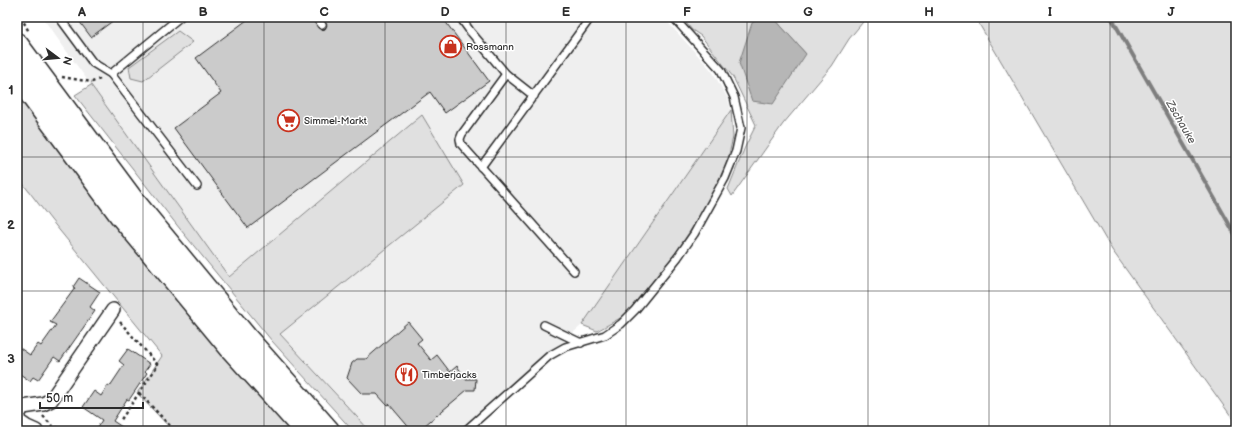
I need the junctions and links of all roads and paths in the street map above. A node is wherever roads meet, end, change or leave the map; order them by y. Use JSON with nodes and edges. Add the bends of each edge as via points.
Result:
{"nodes":[{"id":1,"x":59,"y":17,"type":"edge"},
{"id":2,"x":180,"y":17,"type":"edge"},
{"id":3,"x":316,"y":17,"type":"edge"},
{"id":4,"x":460,"y":17,"type":"edge"},
{"id":5,"x":591,"y":17,"type":"edge"},
{"id":6,"x":673,"y":17,"type":"edge"},
{"id":7,"x":322,"y":24,"type":"dead end"},
{"id":8,"x":17,"y":44,"type":"edge"},
{"id":9,"x":111,"y":74,"type":"junction"},
{"id":10,"x":506,"y":74,"type":"junction"},
{"id":11,"x":17,"y":76,"type":"edge"},
{"id":12,"x":58,"y":76,"type":"dead end"},
{"id":13,"x":534,"y":96,"type":"junction"},
{"id":14,"x":482,"y":166,"type":"junction"},
{"id":15,"x":197,"y":186,"type":"dead end"},
{"id":16,"x":574,"y":271,"type":"dead end"},
{"id":17,"x":112,"y":312,"type":"joint"},
{"id":18,"x":544,"y":325,"type":"dead end"},
{"id":19,"x":581,"y":343,"type":"junction"},
{"id":20,"x":139,"y":393,"type":"junction"},
{"id":21,"x":23,"y":406,"type":"edge"},
{"id":22,"x":17,"y":420,"type":"edge"},
{"id":23,"x":120,"y":421,"type":"dead end"},
{"id":24,"x":36,"y":431,"type":"edge"},
{"id":25,"x":63,"y":431,"type":"edge"},
{"id":26,"x":175,"y":431,"type":"edge"},
{"id":27,"x":305,"y":431,"type":"edge"},
{"id":28,"x":329,"y":431,"type":"edge"},
{"id":29,"x":465,"y":431,"type":"edge"}],
"edges":[{"from":1,"to":9,"type":"lane","via":[[93,63]]},
{"from":2,"to":9,"type":"lane"},
{"from":3,"to":7,"type":"lane"},
{"from":4,"to":10,"type":"lane"},
{"from":5,"to":13,"type":"lane"},
{"from":6,"to":19,"type":"lane","via":[[721,70],[734,97],[741,128],[736,151],[725,178],[678,257],[621,324],[605,336]]},
{"from":8,"to":28,"type":"main road","via":[[133,200],[246,337]]},
{"from":9,"to":12,"type":"path","via":[[92,82]]},
{"from":9,"to":15,"type":"lane"},
{"from":10,"to":13,"type":"lane"},
{"from":10,"to":14,"type":"lane","via":[[460,139],[461,144]]},
{"from":11,"to":27,"type":"main road","via":[[120,215],[232,350]]},
{"from":13,"to":14,"type":"lane"},
{"from":14,"to":16,"type":"lane"},
{"from":17,"to":20,"type":"path","via":[[158,365]]},
{"from":17,"to":21,"type":"street","via":[[51,400],[43,404]]},
{"from":18,"to":19,"type":"lane"},
{"from":19,"to":29,"type":"lane","via":[[565,347],[549,356]]},
{"from":20,"to":23,"type":"path"},
{"from":20,"to":26,"type":"path"},
{"from":21,"to":25,"type":"path"},
{"from":22,"to":24,"type":"street"}]}
